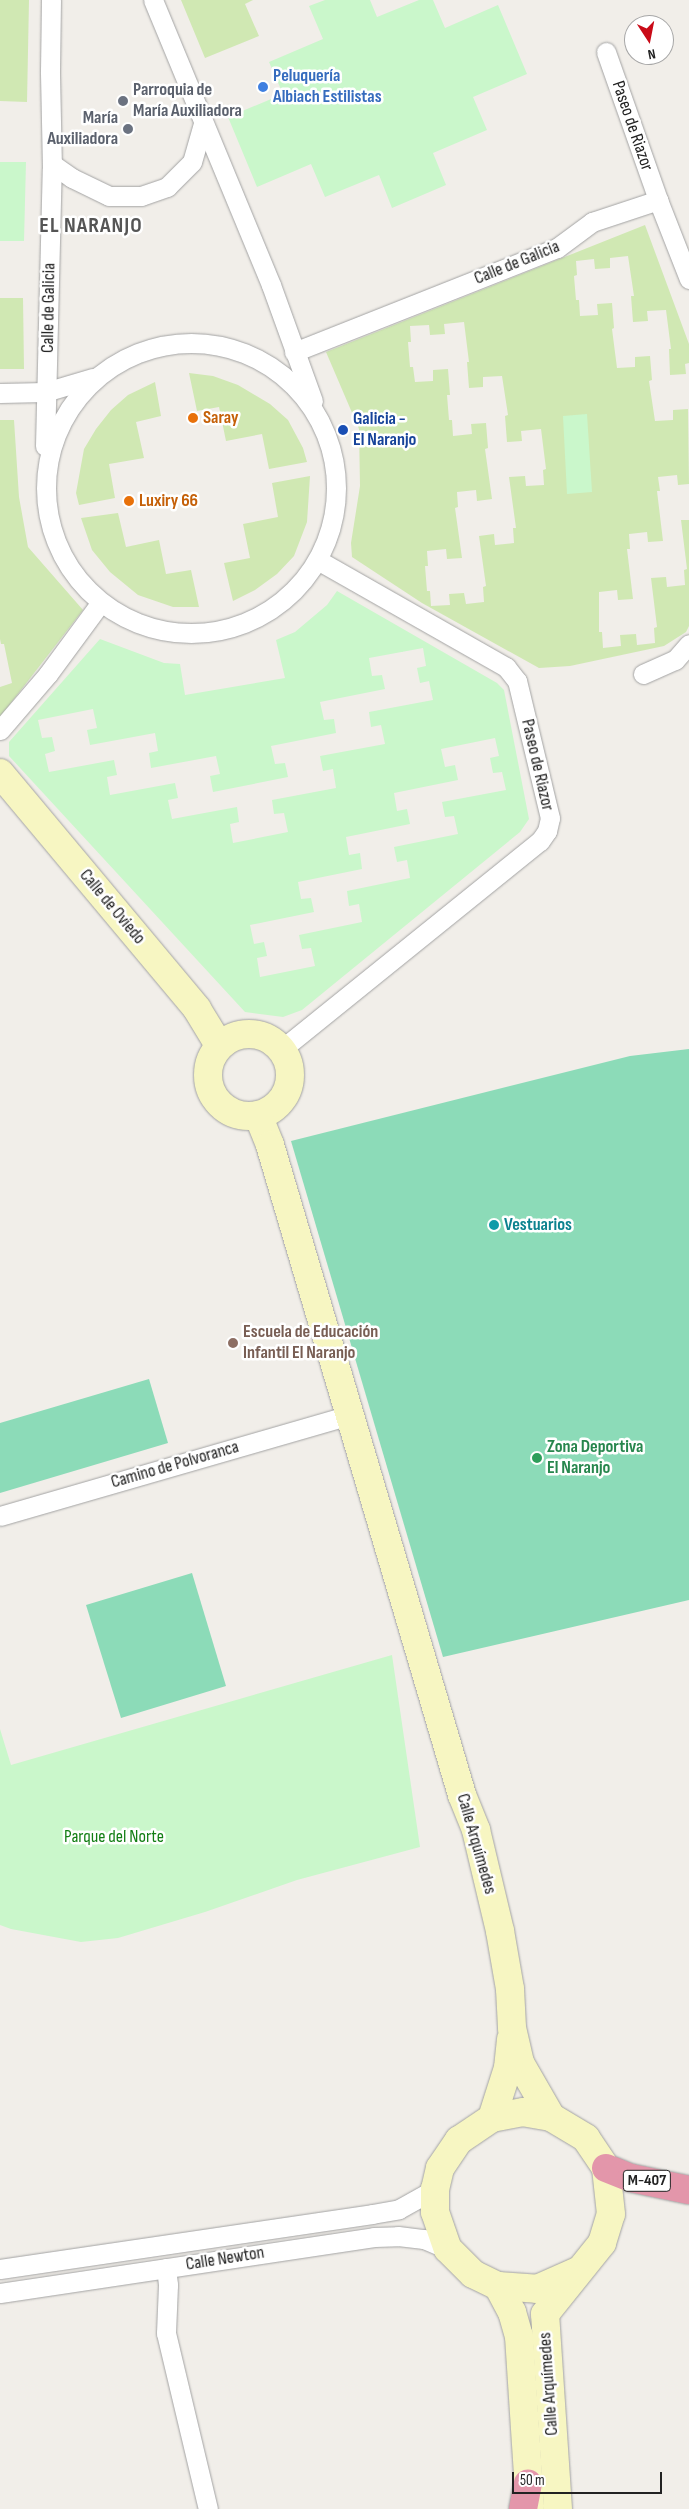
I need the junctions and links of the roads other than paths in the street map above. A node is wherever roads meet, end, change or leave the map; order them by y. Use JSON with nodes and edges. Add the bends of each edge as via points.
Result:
{"nodes":[{"id":1,"x":51,"y":0,"type":"edge"},
{"id":2,"x":153,"y":0,"type":"edge"},
{"id":3,"x":606,"y":52,"type":"dead end"},
{"id":4,"x":203,"y":124,"type":"junction"},
{"id":5,"x":52,"y":164,"type":"junction"},
{"id":6,"x":658,"y":200,"type":"junction"},
{"id":7,"x":689,"y":279,"type":"edge"},
{"id":8,"x":294,"y":352,"type":"junction"},
{"id":9,"x":92,"y":378,"type":"junction"},
{"id":10,"x":45,"y":392,"type":"junction"},
{"id":11,"x":0,"y":393,"type":"edge"},
{"id":12,"x":314,"y":403,"type":"junction"},
{"id":13,"x":45,"y":465,"type":"junction"},
{"id":14,"x":318,"y":560,"type":"junction"},
{"id":15,"x":101,"y":602,"type":"junction"},
{"id":16,"x":689,"y":644,"type":"edge"},
{"id":17,"x":643,"y":674,"type":"dead end"},
{"id":18,"x":0,"y":730,"type":"edge"},
{"id":19,"x":0,"y":773,"type":"edge"},
{"id":20,"x":220,"y":1045,"type":"junction"},
{"id":21,"x":282,"y":1049,"type":"junction"},
{"id":22,"x":258,"y":1115,"type":"junction"},
{"id":23,"x":350,"y":1415,"type":"junction"},
{"id":24,"x":0,"y":1516,"type":"edge"},
{"id":25,"x":512,"y":2028,"type":"junction"},
{"id":26,"x":551,"y":2117,"type":"junction"},
{"id":27,"x":492,"y":2118,"type":"junction"},
{"id":28,"x":606,"y":2168,"type":"junction"},
{"id":29,"x":435,"y":2189,"type":"junction"},
{"id":30,"x":689,"y":2190,"type":"edge"},
{"id":31,"x":448,"y":2249,"type":"junction"},
{"id":32,"x":166,"y":2268,"type":"junction"},
{"id":33,"x":0,"y":2269,"type":"edge"},
{"id":34,"x":578,"y":2271,"type":"junction"},
{"id":35,"x":498,"y":2286,"type":"junction"},
{"id":36,"x":0,"y":2293,"type":"edge"},
{"id":37,"x":527,"y":2500,"type":"edge"},
{"id":38,"x":208,"y":2509,"type":"edge"},
{"id":39,"x":558,"y":2509,"type":"edge"}],
"edges":[{"from":1,"to":5,"type":"street","name":"Calle de Galicia"},
{"from":2,"to":4,"type":"street"},
{"from":3,"to":6,"type":"street","name":"Paseo de Riazor"},
{"from":4,"to":5,"type":"street","via":[[192,162],[166,186],[141,196],[109,196]]},
{"from":4,"to":8,"type":"street","via":[[271,285]]},
{"from":5,"to":10,"type":"street","name":"Calle de Galicia"},
{"from":6,"to":7,"type":"street"},
{"from":6,"to":8,"type":"street","name":"Calle de Galicia","via":[[592,222],[557,248]]},
{"from":8,"to":12,"type":"street"},
{"from":9,"to":10,"type":"street"},
{"from":9,"to":12,"type":"street","via":[[147,348],[189,342],[228,347],[270,366]]},
{"from":9,"to":13,"type":"street","via":[[65,412]]},
{"from":10,"to":11,"type":"street"},
{"from":10,"to":13,"type":"street","name":"Calle de Galicia"},
{"from":12,"to":14,"type":"street","name":"Calle de Galicia","via":[[328,433],[335,464],[336,491],[332,522]]},
{"from":13,"to":15,"type":"street","name":"Calle de Galicia","via":[[47,517],[56,548],[84,589]]},
{"from":14,"to":15,"type":"street","name":"Calle de Galicia","via":[[280,603],[220,632],[158,630],[116,614]]},
{"from":14,"to":21,"type":"street","name":"Paseo de Riazor","via":[[506,667],[517,681],[550,818],[540,841]]},
{"from":15,"to":18,"type":"street","via":[[48,674]]},
{"from":16,"to":17,"type":"street","via":[[675,660]]},
{"from":19,"to":20,"type":"street","name":"Calle de Oviedo","via":[[197,1009]]},
{"from":20,"to":21,"type":"street","via":[[239,1034],[257,1034],[271,1039]]},
{"from":20,"to":22,"type":"street","via":[[211,1058],[208,1086],[228,1111]]},
{"from":21,"to":22,"type":"street","via":[[291,1074],[287,1091],[272,1109]]},
{"from":22,"to":23,"type":"street","via":[[270,1145]]},
{"from":23,"to":24,"type":"street","name":"Camino de Polvoranca"},
{"from":23,"to":25,"type":"street","name":"Calle Arquímedes","via":[[462,1795],[476,1830],[500,1931],[510,1989]]},
{"from":25,"to":26,"type":"street","name":"Calle Arquímedes","via":[[520,2063]]},
{"from":25,"to":27,"type":"street","name":"Calle Arquímedes","via":[[508,2068]]},
{"from":26,"to":27,"type":"street","via":[[523,2112]]},
{"from":26,"to":28,"type":"street","via":[[586,2138]]},
{"from":27,"to":29,"type":"street","via":[[459,2140],[440,2168]]},
{"from":28,"to":30,"type":"highway","number":"M-407","via":[[631,2178]]},
{"from":28,"to":34,"type":"street","via":[[611,2214],[602,2243]]},
{"from":29,"to":31,"type":"street","via":[[435,2212]]},
{"from":29,"to":33,"type":"street","name":"Calle Newton","via":[[399,2209],[372,2214]]},
{"from":31,"to":32,"type":"street","name":"Calle Newton","via":[[424,2239],[374,2236]]},
{"from":31,"to":35,"type":"street","via":[[473,2274]]},
{"from":32,"to":36,"type":"street","name":"Calle Newton"},
{"from":32,"to":38,"type":"street","via":[[166,2333]]},
{"from":34,"to":35,"type":"street","via":[[537,2289]]},
{"from":34,"to":39,"type":"street","name":"Calle Arquímedes","via":[[545,2314]]},
{"from":35,"to":37,"type":"street","name":"Calle Arquímedes","via":[[512,2312],[518,2336]]}]}
